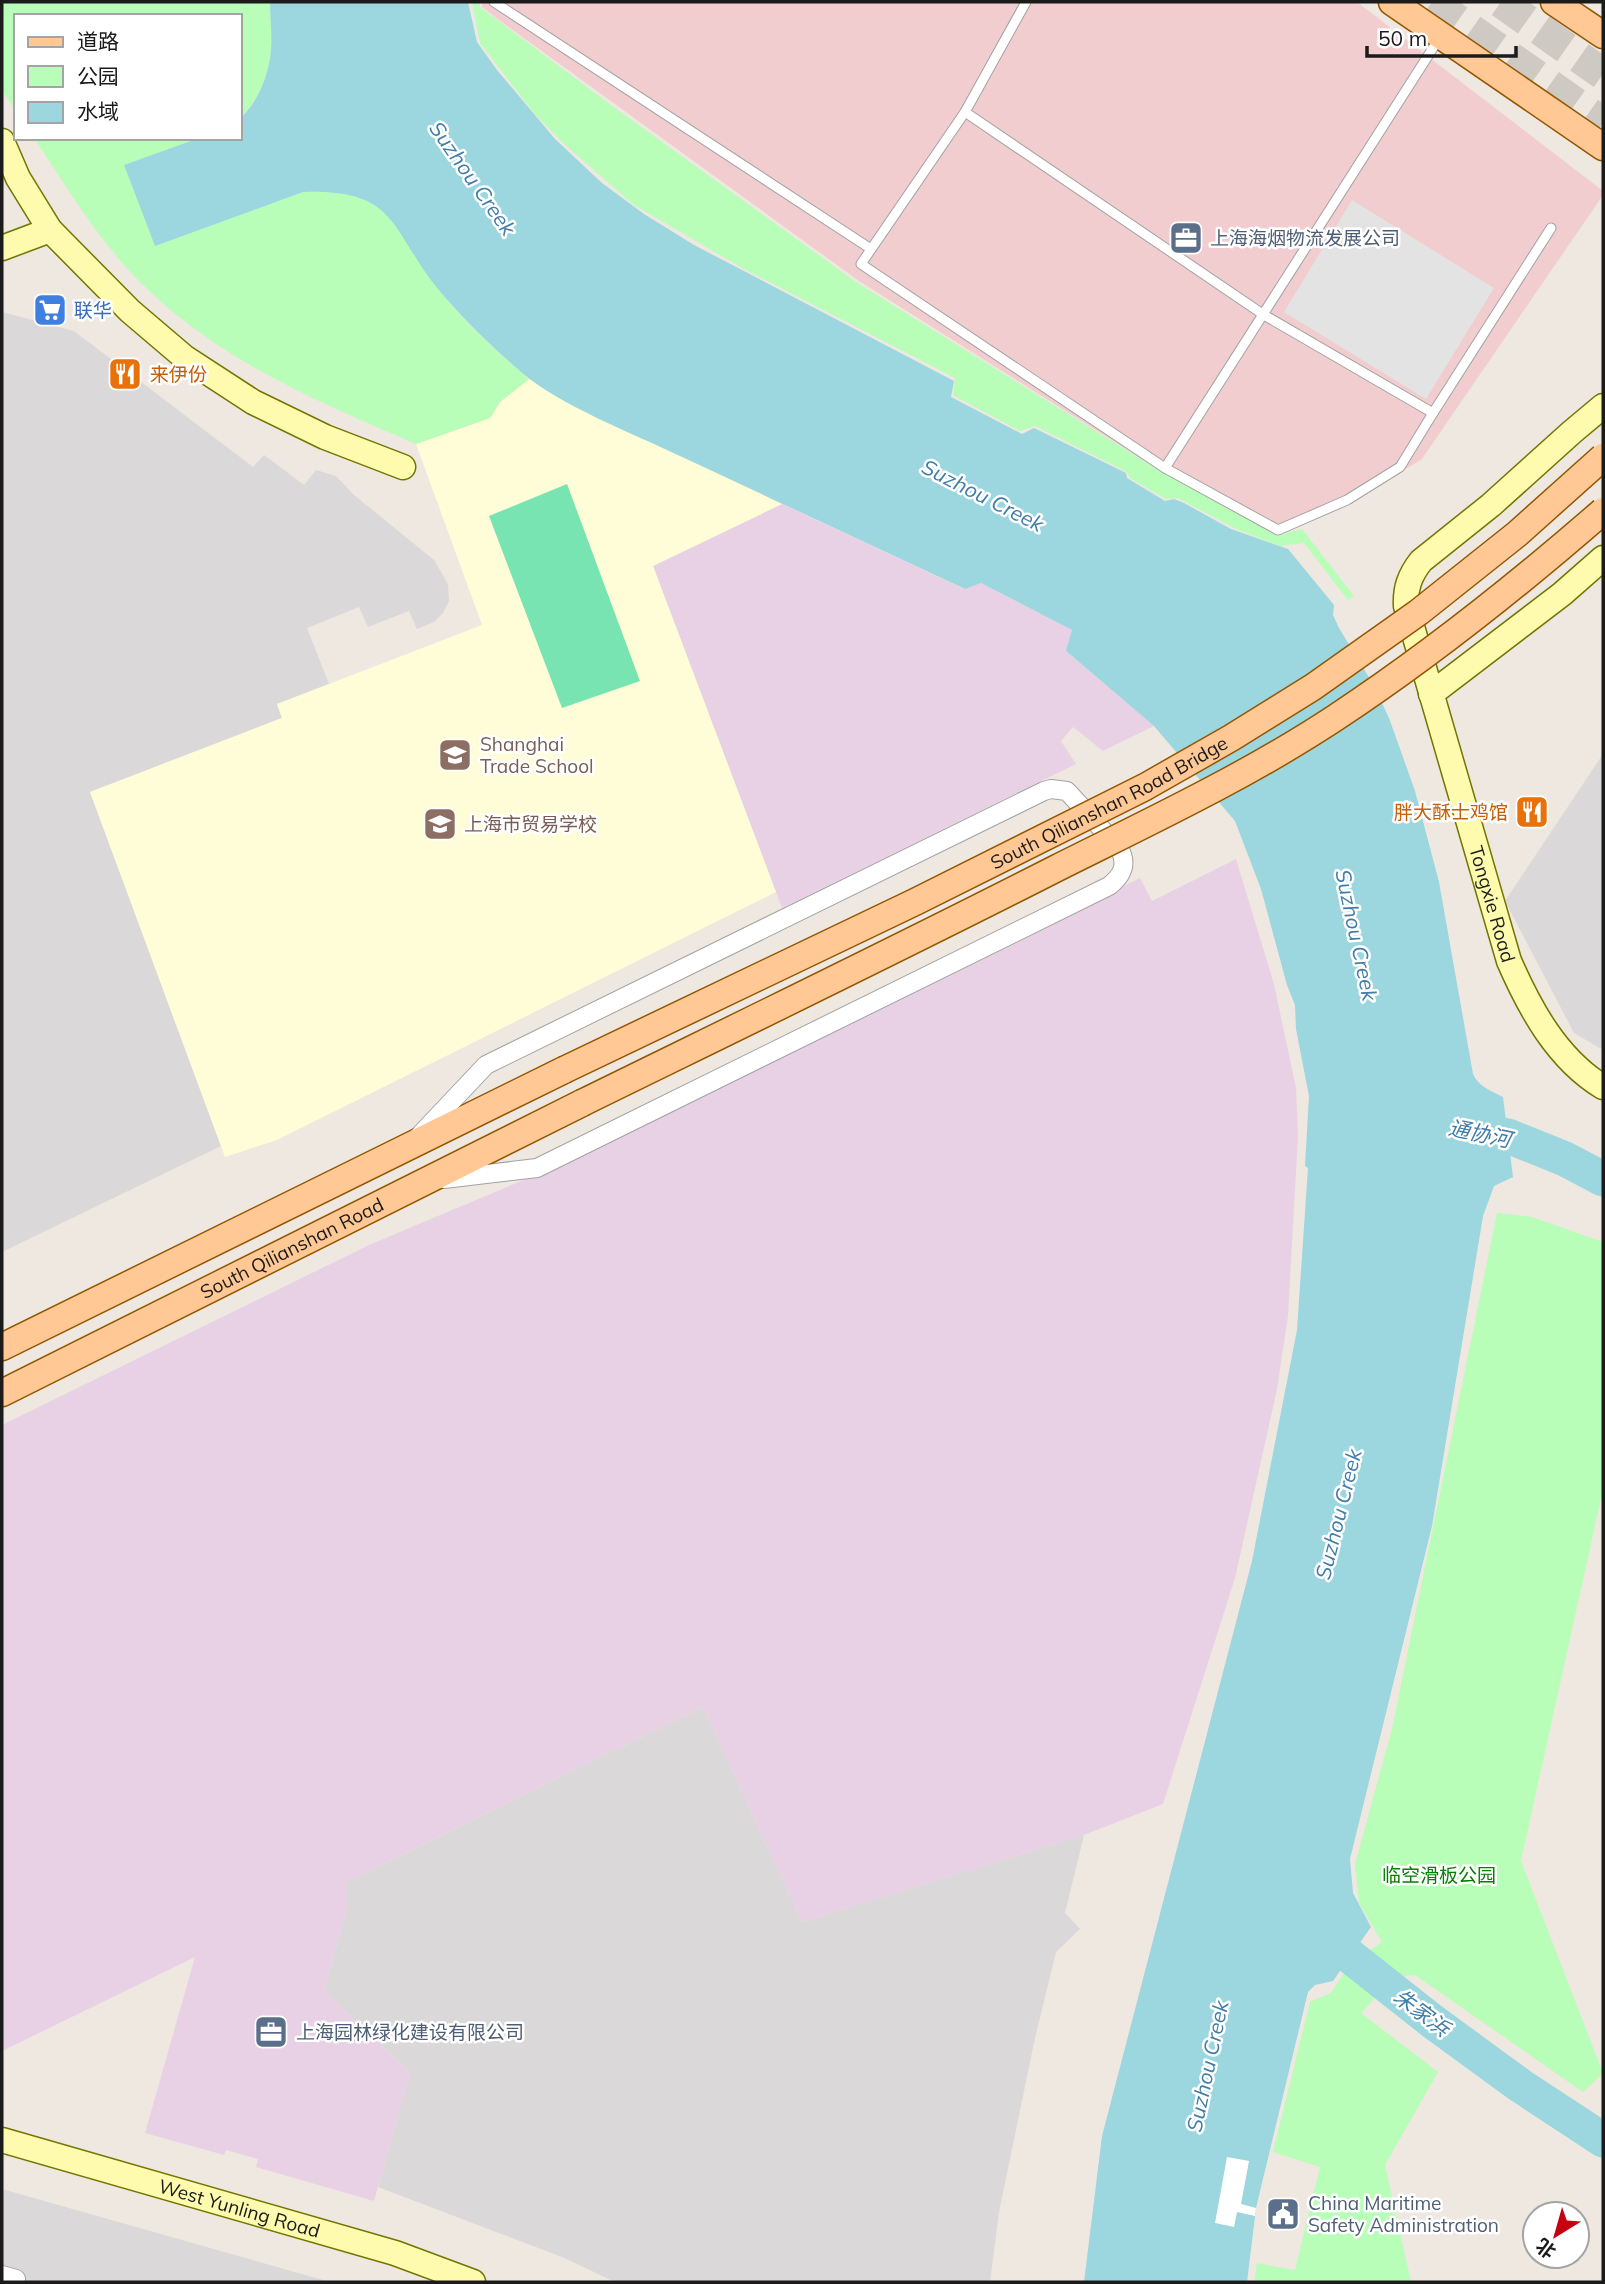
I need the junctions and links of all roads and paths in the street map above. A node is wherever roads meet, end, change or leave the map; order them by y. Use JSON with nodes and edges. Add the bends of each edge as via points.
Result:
{"nodes":[{"id":1,"x":494,"y":2,"type":"edge"},
{"id":2,"x":1026,"y":2,"type":"edge"},
{"id":3,"x":1392,"y":2,"type":"edge"},
{"id":4,"x":1554,"y":2,"type":"edge"},
{"id":5,"x":1441,"y":36,"type":"junction"},
{"id":6,"x":1603,"y":36,"type":"edge"},
{"id":7,"x":965,"y":112,"type":"junction"},
{"id":8,"x":2,"y":141,"type":"edge"},
{"id":9,"x":1603,"y":146,"type":"edge"},
{"id":10,"x":1551,"y":228,"type":"dead end"},
{"id":11,"x":50,"y":230,"type":"junction"},
{"id":12,"x":2,"y":248,"type":"edge"},
{"id":13,"x":872,"y":249,"type":"junction"},
{"id":14,"x":1264,"y":315,"type":"junction"},
{"id":15,"x":1603,"y":407,"type":"edge"},
{"id":16,"x":1433,"y":413,"type":"junction"},
{"id":17,"x":1603,"y":457,"type":"edge"},
{"id":18,"x":403,"y":467,"type":"dead end"},
{"id":19,"x":1165,"y":468,"type":"junction"},
{"id":20,"x":1603,"y":511,"type":"edge"},
{"id":21,"x":1603,"y":558,"type":"edge"},
{"id":22,"x":1432,"y":694,"type":"junction"},
{"id":23,"x":564,"y":1070,"type":"joint"},
{"id":24,"x":1603,"y":1087,"type":"edge"},
{"id":25,"x":582,"y":1103,"type":"joint"},
{"id":26,"x":408,"y":1147,"type":"junction"},
{"id":27,"x":426,"y":1181,"type":"junction"},
{"id":28,"x":2,"y":1347,"type":"edge"},
{"id":29,"x":2,"y":1392,"type":"edge"},
{"id":30,"x":2,"y":2140,"type":"edge"},
{"id":31,"x":2,"y":2275,"type":"edge"},
{"id":32,"x":15,"y":2282,"type":"edge"},
{"id":33,"x":473,"y":2282,"type":"edge"}],
"edges":[{"from":1,"to":13,"type":"lane"},
{"from":2,"to":7,"type":"lane"},
{"from":3,"to":5,"type":"main road"},
{"from":4,"to":6,"type":"main road"},
{"from":5,"to":9,"type":"main road"},
{"from":5,"to":14,"type":"lane"},
{"from":7,"to":13,"type":"lane"},
{"from":7,"to":14,"type":"lane"},
{"from":8,"to":11,"type":"street"},
{"from":10,"to":16,"type":"lane"},
{"from":11,"to":12,"type":"street"},
{"from":11,"to":18,"type":"street","via":[[130,311],[184,357],[253,402]]},
{"from":13,"to":19,"type":"lane","via":[[861,264]]},
{"from":14,"to":16,"type":"lane"},
{"from":14,"to":19,"type":"lane"},
{"from":15,"to":22,"type":"street","name":"Tongxie Road","via":[[1413,571],[1405,593],[1406,606]]},
{"from":16,"to":19,"type":"lane","via":[[1400,467],[1347,500],[1278,530]]},
{"from":17,"to":23,"type":"main road","name":"South Qilianshan Road Bridge","bridge":true,"via":[[1419,612],[1314,687],[1220,744],[1145,787],[915,902]]},
{"from":20,"to":25,"type":"main road","name":"South Qilianshan Road Bridge","bridge":true,"via":[[1442,642],[1334,718],[1251,768]]},
{"from":21,"to":22,"type":"street"},
{"from":22,"to":24,"type":"street","name":"Tongxie Road","via":[[1515,974],[1545,1030]]},
{"from":23,"to":26,"type":"main road","name":"South Qilianshan Road"},
{"from":25,"to":27,"type":"main road","name":"South Qilianshan Road"},
{"from":26,"to":27,"type":"street","via":[[486,1065],[1044,791],[1060,788],[1074,796],[1124,857],[1119,878],[1109,886],[537,1168]]},
{"from":26,"to":28,"type":"main road","name":"South Qilianshan Road"},
{"from":27,"to":29,"type":"main road","name":"South Qilianshan Road"},
{"from":30,"to":33,"type":"street","name":"West Yunling Road","via":[[396,2253]]},
{"from":31,"to":32,"type":"street"}]}
